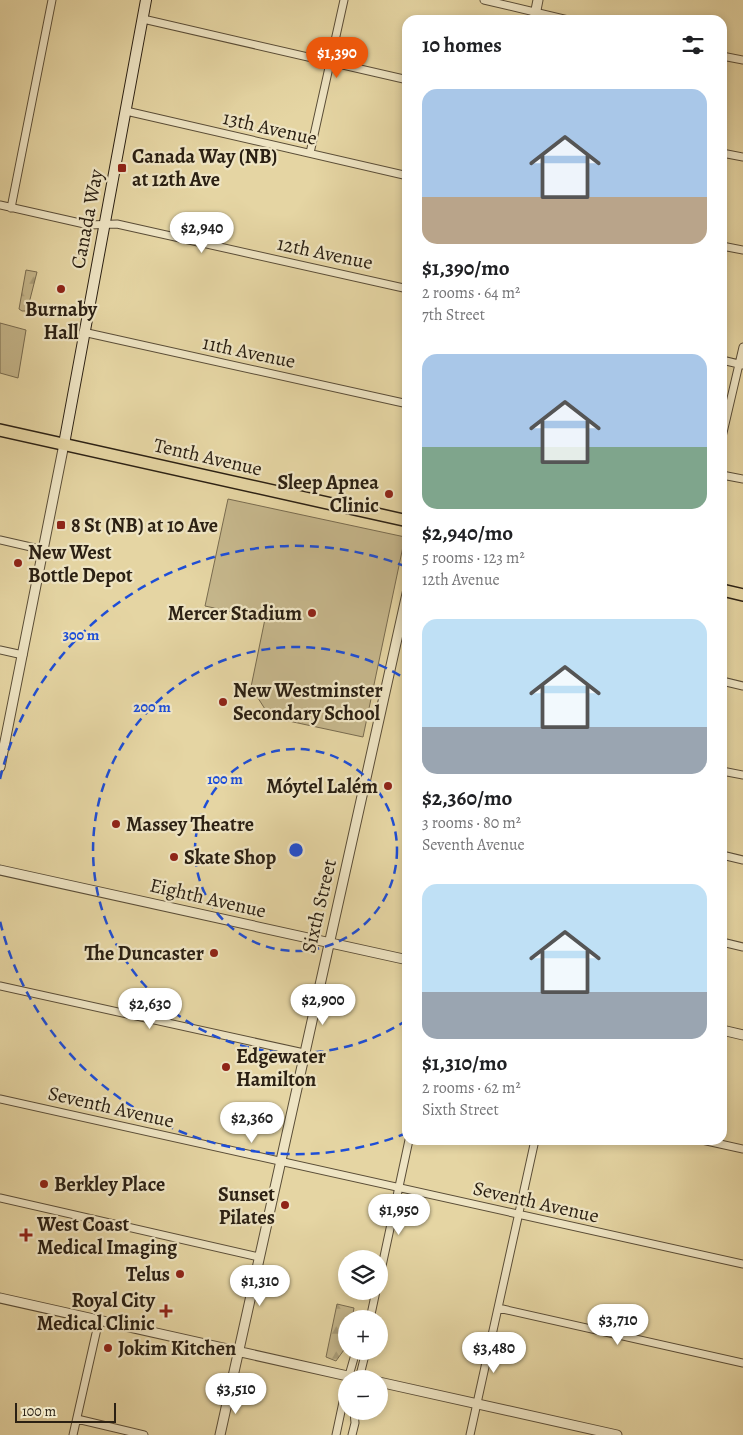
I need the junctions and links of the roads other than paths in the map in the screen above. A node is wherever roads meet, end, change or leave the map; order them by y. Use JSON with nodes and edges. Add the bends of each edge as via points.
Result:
{"nodes":[{"id":1,"x":52,"y":0,"type":"edge"},
{"id":2,"x":146,"y":0,"type":"edge"},
{"id":3,"x":344,"y":0,"type":"edge"},
{"id":4,"x":484,"y":0,"type":"edge"},
{"id":5,"x":538,"y":0,"type":"edge"},
{"id":6,"x":532,"y":15,"type":"edge"},
{"id":7,"x":535,"y":15,"type":"edge"},
{"id":8,"x":143,"y":19,"type":"junction"},
{"id":9,"x":727,"y":57,"type":"edge"},
{"id":10,"x":743,"y":60,"type":"edge"},
{"id":11,"x":330,"y":62,"type":"junction"},
{"id":12,"x":402,"y":79,"type":"edge"},
{"id":13,"x":126,"y":111,"type":"junction"},
{"id":14,"x":310,"y":153,"type":"junction"},
{"id":15,"x":727,"y":154,"type":"edge"},
{"id":16,"x":743,"y":157,"type":"edge"},
{"id":17,"x":402,"y":175,"type":"edge"},
{"id":18,"x":0,"y":205,"type":"edge"},
{"id":19,"x":11,"y":208,"type":"junction"},
{"id":20,"x":104,"y":225,"type":"junction"},
{"id":21,"x":727,"y":247,"type":"edge"},
{"id":22,"x":743,"y":250,"type":"edge"},
{"id":23,"x":402,"y":287,"type":"edge"},
{"id":24,"x":83,"y":332,"type":"junction"},
{"id":25,"x":743,"y":347,"type":"edge"},
{"id":26,"x":727,"y":361,"type":"edge"},
{"id":27,"x":741,"y":365,"type":"edge"},
{"id":28,"x":402,"y":403,"type":"edge"},
{"id":29,"x":727,"y":418,"type":"edge"},
{"id":30,"x":0,"y":430,"type":"edge"},
{"id":31,"x":64,"y":444,"type":"junction"},
{"id":32,"x":727,"y":476,"type":"edge"},
{"id":33,"x":743,"y":479,"type":"edge"},
{"id":34,"x":402,"y":520,"type":"edge"},
{"id":35,"x":0,"y":540,"type":"edge"},
{"id":36,"x":44,"y":550,"type":"junction"},
{"id":37,"x":727,"y":591,"type":"edge"},
{"id":38,"x":743,"y":595,"type":"edge"},
{"id":39,"x":402,"y":616,"type":"edge"},
{"id":40,"x":0,"y":650,"type":"edge"},
{"id":41,"x":23,"y":655,"type":"junction"},
{"id":42,"x":727,"y":682,"type":"edge"},
{"id":43,"x":743,"y":686,"type":"edge"},
{"id":44,"x":0,"y":762,"type":"edge"},
{"id":45,"x":727,"y":771,"type":"edge"},
{"id":46,"x":743,"y":775,"type":"edge"},
{"id":47,"x":727,"y":856,"type":"edge"},
{"id":48,"x":743,"y":860,"type":"edge"},
{"id":49,"x":0,"y":870,"type":"edge"},
{"id":50,"x":329,"y":942,"type":"junction"},
{"id":51,"x":727,"y":943,"type":"edge"},
{"id":52,"x":743,"y":947,"type":"edge"},
{"id":53,"x":402,"y":959,"type":"edge"},
{"id":54,"x":0,"y":986,"type":"edge"},
{"id":55,"x":727,"y":1031,"type":"edge"},
{"id":56,"x":743,"y":1035,"type":"edge"},
{"id":57,"x":304,"y":1053,"type":"junction"},
{"id":58,"x":0,"y":1099,"type":"edge"},
{"id":59,"x":409,"y":1145,"type":"edge"},
{"id":60,"x":534,"y":1145,"type":"edge"},
{"id":61,"x":725,"y":1145,"type":"edge"},
{"id":62,"x":743,"y":1149,"type":"edge"},
{"id":63,"x":280,"y":1161,"type":"junction"},
{"id":64,"x":399,"y":1188,"type":"junction"},
{"id":65,"x":0,"y":1198,"type":"edge"},
{"id":66,"x":519,"y":1214,"type":"junction"},
{"id":67,"x":386,"y":1250,"type":"edge"},
{"id":68,"x":259,"y":1258,"type":"junction"},
{"id":69,"x":743,"y":1264,"type":"edge"},
{"id":70,"x":0,"y":1298,"type":"edge"},
{"id":71,"x":498,"y":1308,"type":"junction"},
{"id":72,"x":98,"y":1320,"type":"junction"},
{"id":73,"x":238,"y":1351,"type":"junction"},
{"id":74,"x":743,"y":1363,"type":"edge"},
{"id":75,"x":338,"y":1375,"type":"edge"},
{"id":76,"x":388,"y":1384,"type":"edge"},
{"id":77,"x":477,"y":1403,"type":"junction"},
{"id":78,"x":77,"y":1419,"type":"junction"},
{"id":79,"x":339,"y":1420,"type":"edge"},
{"id":80,"x":355,"y":1420,"type":"edge"},
{"id":81,"x":73,"y":1435,"type":"edge"},
{"id":82,"x":144,"y":1435,"type":"edge"},
{"id":83,"x":220,"y":1435,"type":"edge"},
{"id":84,"x":336,"y":1435,"type":"edge"},
{"id":85,"x":352,"y":1435,"type":"edge"},
{"id":86,"x":470,"y":1435,"type":"edge"},
{"id":87,"x":616,"y":1435,"type":"edge"}],
"edges":[{"from":1,"to":19,"type":"street"},
{"from":2,"to":8,"type":"main road","name":"Canada Way"},
{"from":3,"to":11,"type":"street"},
{"from":4,"to":6,"type":"street"},
{"from":5,"to":7,"type":"street"},
{"from":8,"to":11,"type":"street"},
{"from":8,"to":13,"type":"main road","name":"Canada Way"},
{"from":9,"to":10,"type":"street"},
{"from":11,"to":12,"type":"street"},
{"from":11,"to":14,"type":"street"},
{"from":13,"to":14,"type":"street","name":"13th Avenue"},
{"from":13,"to":20,"type":"main road","name":"Canada Way"},
{"from":14,"to":17,"type":"street","name":"13th Avenue"},
{"from":15,"to":16,"type":"street"},
{"from":18,"to":19,"type":"street","name":"12th Avenue"},
{"from":19,"to":20,"type":"street","name":"12th Avenue","via":[[89,225]]},
{"from":20,"to":23,"type":"street","name":"12th Avenue","via":[[117,224]]},
{"from":20,"to":24,"type":"main road","name":"Canada Way"},
{"from":21,"to":22,"type":"street"},
{"from":24,"to":28,"type":"street","name":"11th Avenue"},
{"from":24,"to":31,"type":"main road","name":"Canada Way"},
{"from":25,"to":27,"type":"street"},
{"from":26,"to":27,"type":"street"},
{"from":27,"to":29,"type":"street"},
{"from":30,"to":31,"type":"main road","name":"Tenth Avenue"},
{"from":31,"to":34,"type":"main road","name":"Tenth Avenue"},
{"from":31,"to":36,"type":"street"},
{"from":32,"to":33,"type":"street"},
{"from":35,"to":36,"type":"street"},
{"from":36,"to":41,"type":"street"},
{"from":37,"to":38,"type":"main road"},
{"from":39,"to":50,"type":"street","name":"Sixth Street"},
{"from":40,"to":41,"type":"street"},
{"from":41,"to":44,"type":"street"},
{"from":42,"to":43,"type":"street"},
{"from":45,"to":46,"type":"street"},
{"from":47,"to":48,"type":"street"},
{"from":49,"to":50,"type":"street","name":"Eighth Avenue"},
{"from":50,"to":53,"type":"street","name":"Eighth Avenue"},
{"from":50,"to":57,"type":"street","name":"Sixth Street"},
{"from":51,"to":52,"type":"street"},
{"from":54,"to":57,"type":"street"},
{"from":55,"to":56,"type":"street"},
{"from":57,"to":63,"type":"street","name":"Sixth Street"},
{"from":58,"to":63,"type":"street","name":"Seventh Avenue"},
{"from":59,"to":64,"type":"street"},
{"from":60,"to":66,"type":"street"},
{"from":61,"to":62,"type":"street"},
{"from":63,"to":64,"type":"street","name":"Seventh Avenue"},
{"from":63,"to":68,"type":"street","name":"Sixth Street"},
{"from":64,"to":66,"type":"street","name":"Seventh Avenue"},
{"from":64,"to":67,"type":"street"},
{"from":65,"to":68,"type":"street"},
{"from":66,"to":69,"type":"street","name":"Seventh Avenue"},
{"from":66,"to":71,"type":"street"},
{"from":68,"to":73,"type":"street","name":"Sixth Street"},
{"from":70,"to":72,"type":"street"},
{"from":71,"to":74,"type":"street"},
{"from":71,"to":77,"type":"street"},
{"from":72,"to":73,"type":"street"},
{"from":72,"to":78,"type":"street"},
{"from":73,"to":75,"type":"street"},
{"from":73,"to":83,"type":"street","name":"Sixth Street"},
{"from":76,"to":77,"type":"street"},
{"from":77,"to":86,"type":"street"},
{"from":77,"to":87,"type":"street"},
{"from":78,"to":81,"type":"street"},
{"from":78,"to":82,"type":"street"},
{"from":79,"to":84,"type":"street"},
{"from":80,"to":85,"type":"street"}]}
